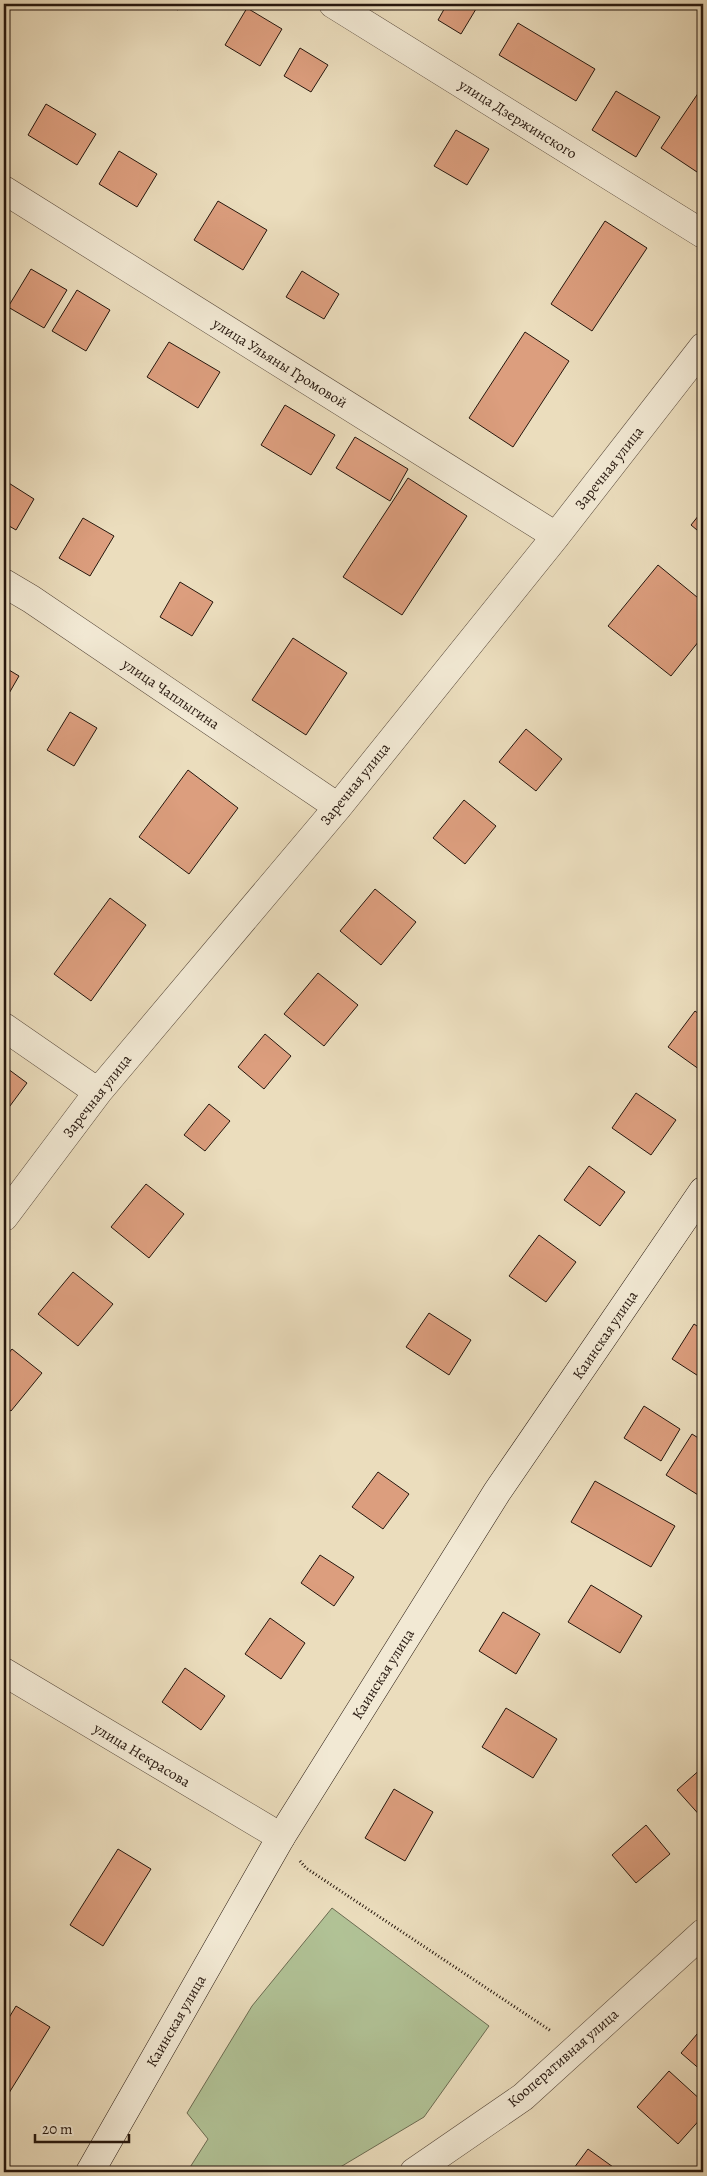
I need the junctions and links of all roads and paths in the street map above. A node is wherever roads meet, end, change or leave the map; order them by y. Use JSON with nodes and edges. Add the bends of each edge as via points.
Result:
{"nodes":[{"id":1,"x":332,"y":4,"type":"edge"},
{"id":2,"x":4,"y":190,"type":"edge"},
{"id":3,"x":703,"y":234,"type":"edge"},
{"id":4,"x":703,"y":347,"type":"edge"},
{"id":5,"x":556,"y":536,"type":"junction"},
{"id":6,"x":4,"y":582,"type":"edge"},
{"id":7,"x":338,"y":806,"type":"junction"},
{"id":8,"x":4,"y":1027,"type":"edge"},
{"id":9,"x":98,"y":1092,"type":"junction"},
{"id":10,"x":703,"y":1191,"type":"edge"},
{"id":11,"x":4,"y":1217,"type":"edge"},
{"id":12,"x":4,"y":1672,"type":"edge"},
{"id":13,"x":281,"y":1837,"type":"junction"},
{"id":14,"x":703,"y":1933,"type":"edge"},
{"id":15,"x":576,"y":2048,"type":"junction"},
{"id":16,"x":90,"y":2172,"type":"edge"},
{"id":17,"x":414,"y":2172,"type":"edge"}],
"edges":[{"from":1,"to":3,"type":"street","name":"улица Дзержинского"},
{"from":2,"to":5,"type":"street","name":"улица Ульяны Громовой"},
{"from":4,"to":5,"type":"street","name":"Заречная улица"},
{"from":5,"to":7,"type":"street","name":"Заречная улица"},
{"from":6,"to":7,"type":"street","name":"улица Чаплыгина"},
{"from":7,"to":9,"type":"street","name":"Заречная улица"},
{"from":8,"to":9,"type":"street"},
{"from":9,"to":11,"type":"street","name":"Заречная улица"},
{"from":10,"to":13,"type":"street","name":"Каинская улица","via":[[497,1492]]},
{"from":12,"to":13,"type":"street","name":"улица Некрасова"},
{"from":13,"to":15,"type":"path","via":[[306,1868]]},
{"from":13,"to":16,"type":"street","name":"Каинская улица"},
{"from":14,"to":15,"type":"street","name":"Кооперативная улица"},
{"from":15,"to":17,"type":"street","name":"Кооперативная улица","via":[[523,2097]]}]}
